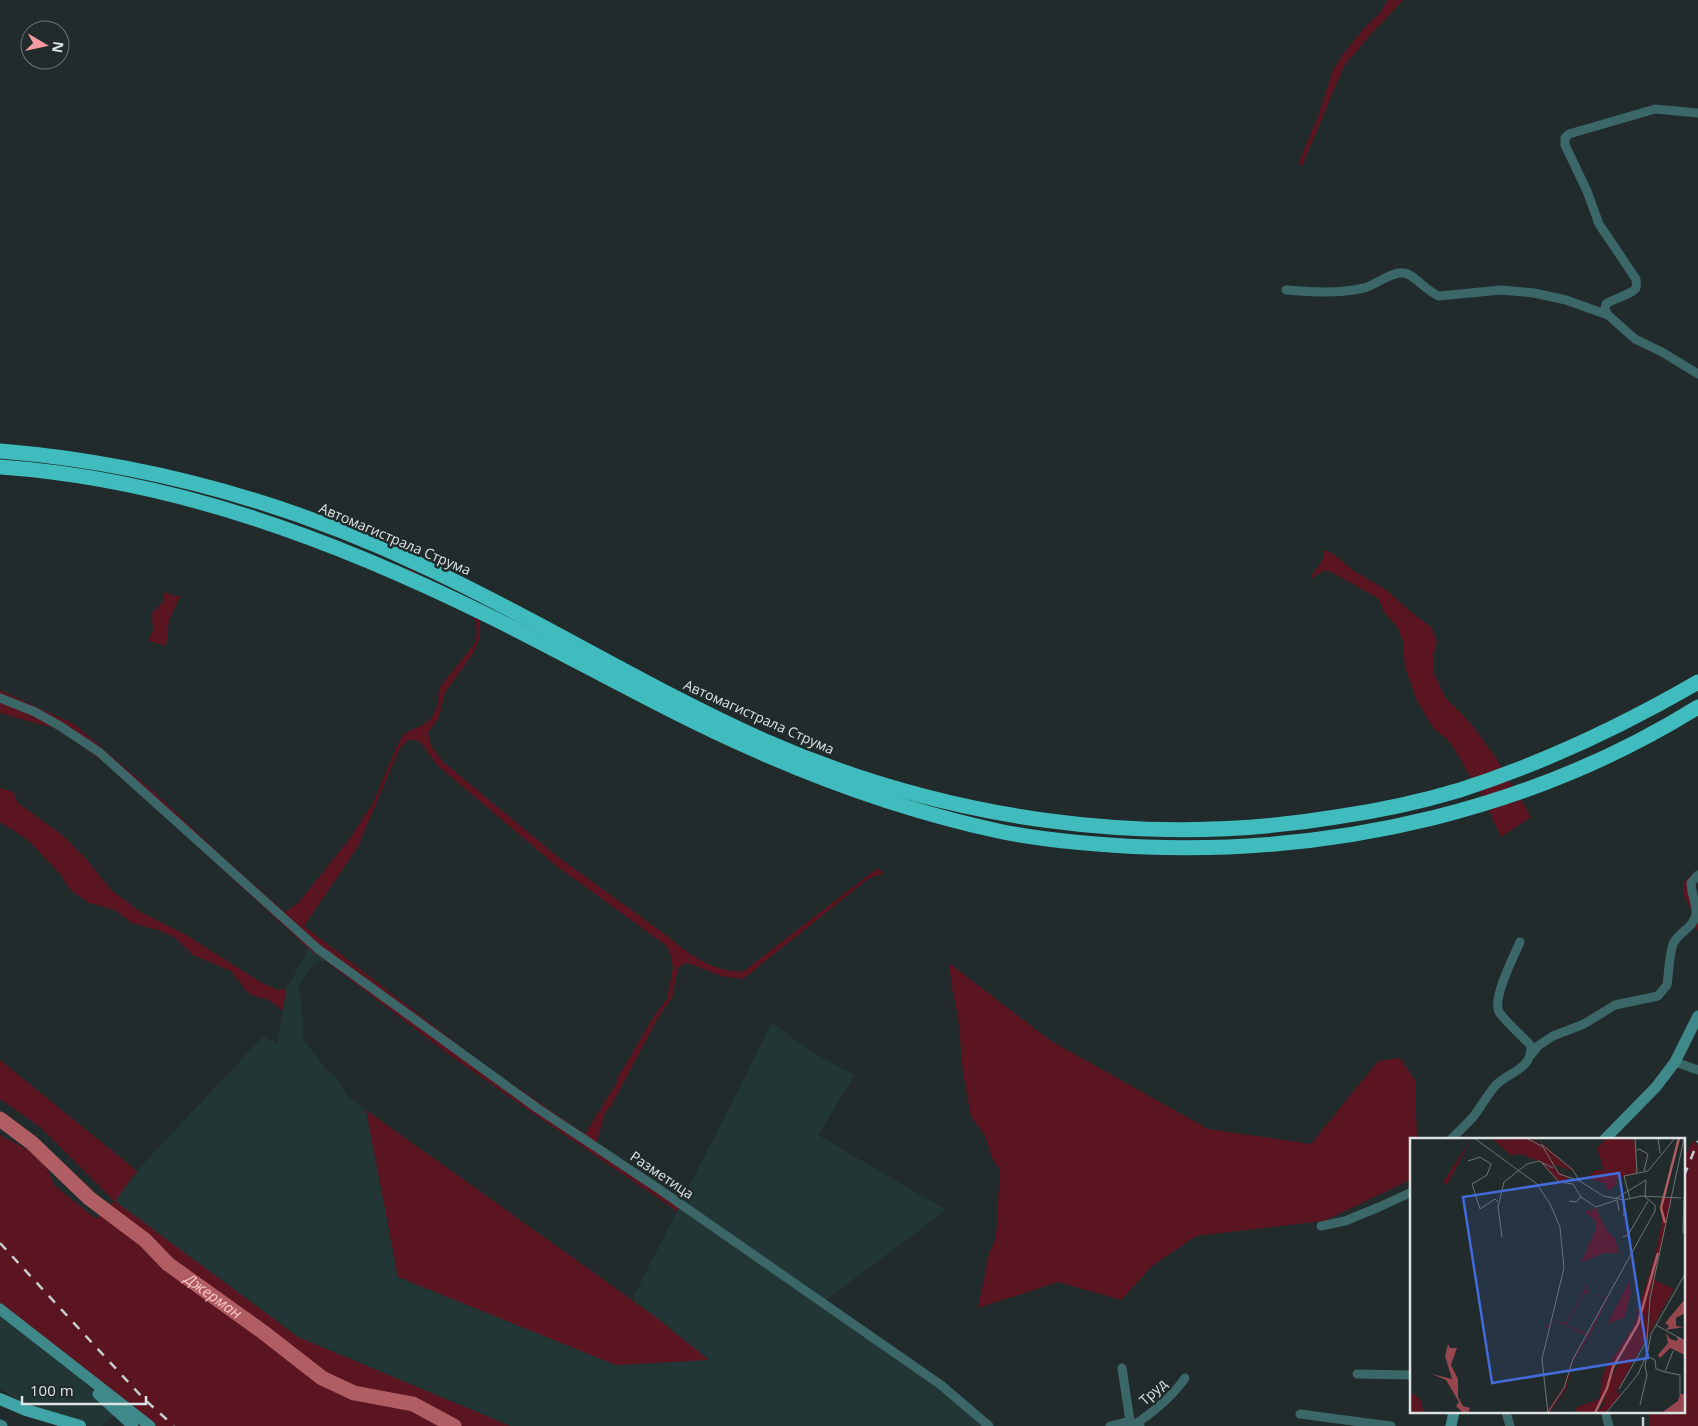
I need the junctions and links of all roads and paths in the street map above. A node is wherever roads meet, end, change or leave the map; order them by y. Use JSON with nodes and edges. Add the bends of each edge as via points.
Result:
{"nodes":[{"id":1,"x":1698,"y":113,"type":"edge"},
{"id":2,"x":1286,"y":290,"type":"dead end"},
{"id":3,"x":1608,"y":315,"type":"junction"},
{"id":4,"x":1698,"y":374,"type":"edge"},
{"id":5,"x":0,"y":451,"type":"edge"},
{"id":6,"x":0,"y":467,"type":"edge"},
{"id":7,"x":1698,"y":682,"type":"edge"},
{"id":8,"x":0,"y":698,"type":"edge"},
{"id":9,"x":1698,"y":707,"type":"edge"},
{"id":10,"x":1698,"y":875,"type":"edge"},
{"id":11,"x":1520,"y":942,"type":"dead end"},
{"id":12,"x":1698,"y":1016,"type":"edge"},
{"id":13,"x":1531,"y":1054,"type":"junction"},
{"id":14,"x":1675,"y":1062,"type":"junction"},
{"id":15,"x":1698,"y":1070,"type":"edge"},
{"id":16,"x":1452,"y":1138,"type":"edge"},
{"id":17,"x":1606,"y":1138,"type":"edge"},
{"id":18,"x":1410,"y":1193,"type":"edge"},
{"id":19,"x":1321,"y":1226,"type":"dead end"},
{"id":20,"x":0,"y":1309,"type":"edge"},
{"id":21,"x":46,"y":1346,"type":"junction"},
{"id":22,"x":1122,"y":1368,"type":"dead end"},
{"id":23,"x":1358,"y":1374,"type":"dead end"},
{"id":24,"x":1410,"y":1375,"type":"edge"},
{"id":25,"x":1185,"y":1378,"type":"dead end"},
{"id":26,"x":0,"y":1399,"type":"edge"},
{"id":27,"x":1300,"y":1414,"type":"dead end"},
{"id":28,"x":1606,"y":1415,"type":"dead end"},
{"id":29,"x":1136,"y":1424,"type":"edge"},
{"id":30,"x":80,"y":1426,"type":"edge"},
{"id":31,"x":133,"y":1426,"type":"edge"},
{"id":32,"x":150,"y":1426,"type":"edge"},
{"id":33,"x":989,"y":1426,"type":"edge"},
{"id":34,"x":1110,"y":1426,"type":"edge"},
{"id":35,"x":1391,"y":1426,"type":"edge"},
{"id":36,"x":1609,"y":1426,"type":"edge"}],
"edges":[{"from":1,"to":3,"type":"street","via":[[1655,109],[1568,134],[1565,138],[1565,145],[1599,224],[1636,279],[1636,288],[1632,292],[1606,304]]},
{"from":2,"to":3,"type":"street","via":[[1327,293],[1365,288],[1399,272],[1406,273],[1439,296],[1501,290],[1534,293]]},
{"from":3,"to":4,"type":"street","via":[[1635,339]]},
{"from":5,"to":7,"type":"highway","name":"Автомагистрала Струма","via":[[150,474],[248,499],[309,519],[424,566],[705,712],[805,758],[927,798],[1018,816],[1096,826],[1212,830],[1299,823],[1379,810],[1456,791],[1517,770],[1643,714]]},
{"from":6,"to":9,"type":"highway","via":[[131,485],[220,508],[304,536],[417,581],[708,728],[802,770],[925,813],[1007,832],[1094,845],[1215,848],[1302,842],[1386,828],[1526,791],[1655,734]]},
{"from":8,"to":33,"type":"street","name":"Разметица","via":[[35,712],[99,752],[318,949],[537,1108],[941,1385]]},
{"from":10,"to":13,"type":"street","via":[[1691,883],[1696,916],[1674,942],[1668,985],[1664,992],[1615,1005],[1584,1024],[1553,1036]]},
{"from":11,"to":13,"type":"street","via":[[1497,1001],[1499,1011],[1531,1046]]},
{"from":12,"to":14,"type":"street"},
{"from":13,"to":16,"type":"street","via":[[1524,1065],[1497,1083],[1473,1117]]},
{"from":14,"to":15,"type":"street"},
{"from":14,"to":17,"type":"street","via":[[1656,1087]]},
{"from":18,"to":19,"type":"street","via":[[1345,1221]]},
{"from":20,"to":21,"type":"street"},
{"from":21,"to":31,"type":"street"},
{"from":21,"to":32,"type":"street"},
{"from":22,"to":29,"type":"street"},
{"from":23,"to":24,"type":"street"},
{"from":25,"to":29,"type":"street","name":"Труд","via":[[1164,1403]]},
{"from":26,"to":30,"type":"main road"},
{"from":27,"to":35,"type":"street"},
{"from":28,"to":36,"type":"street"},
{"from":29,"to":34,"type":"street","name":"Труд"}]}
